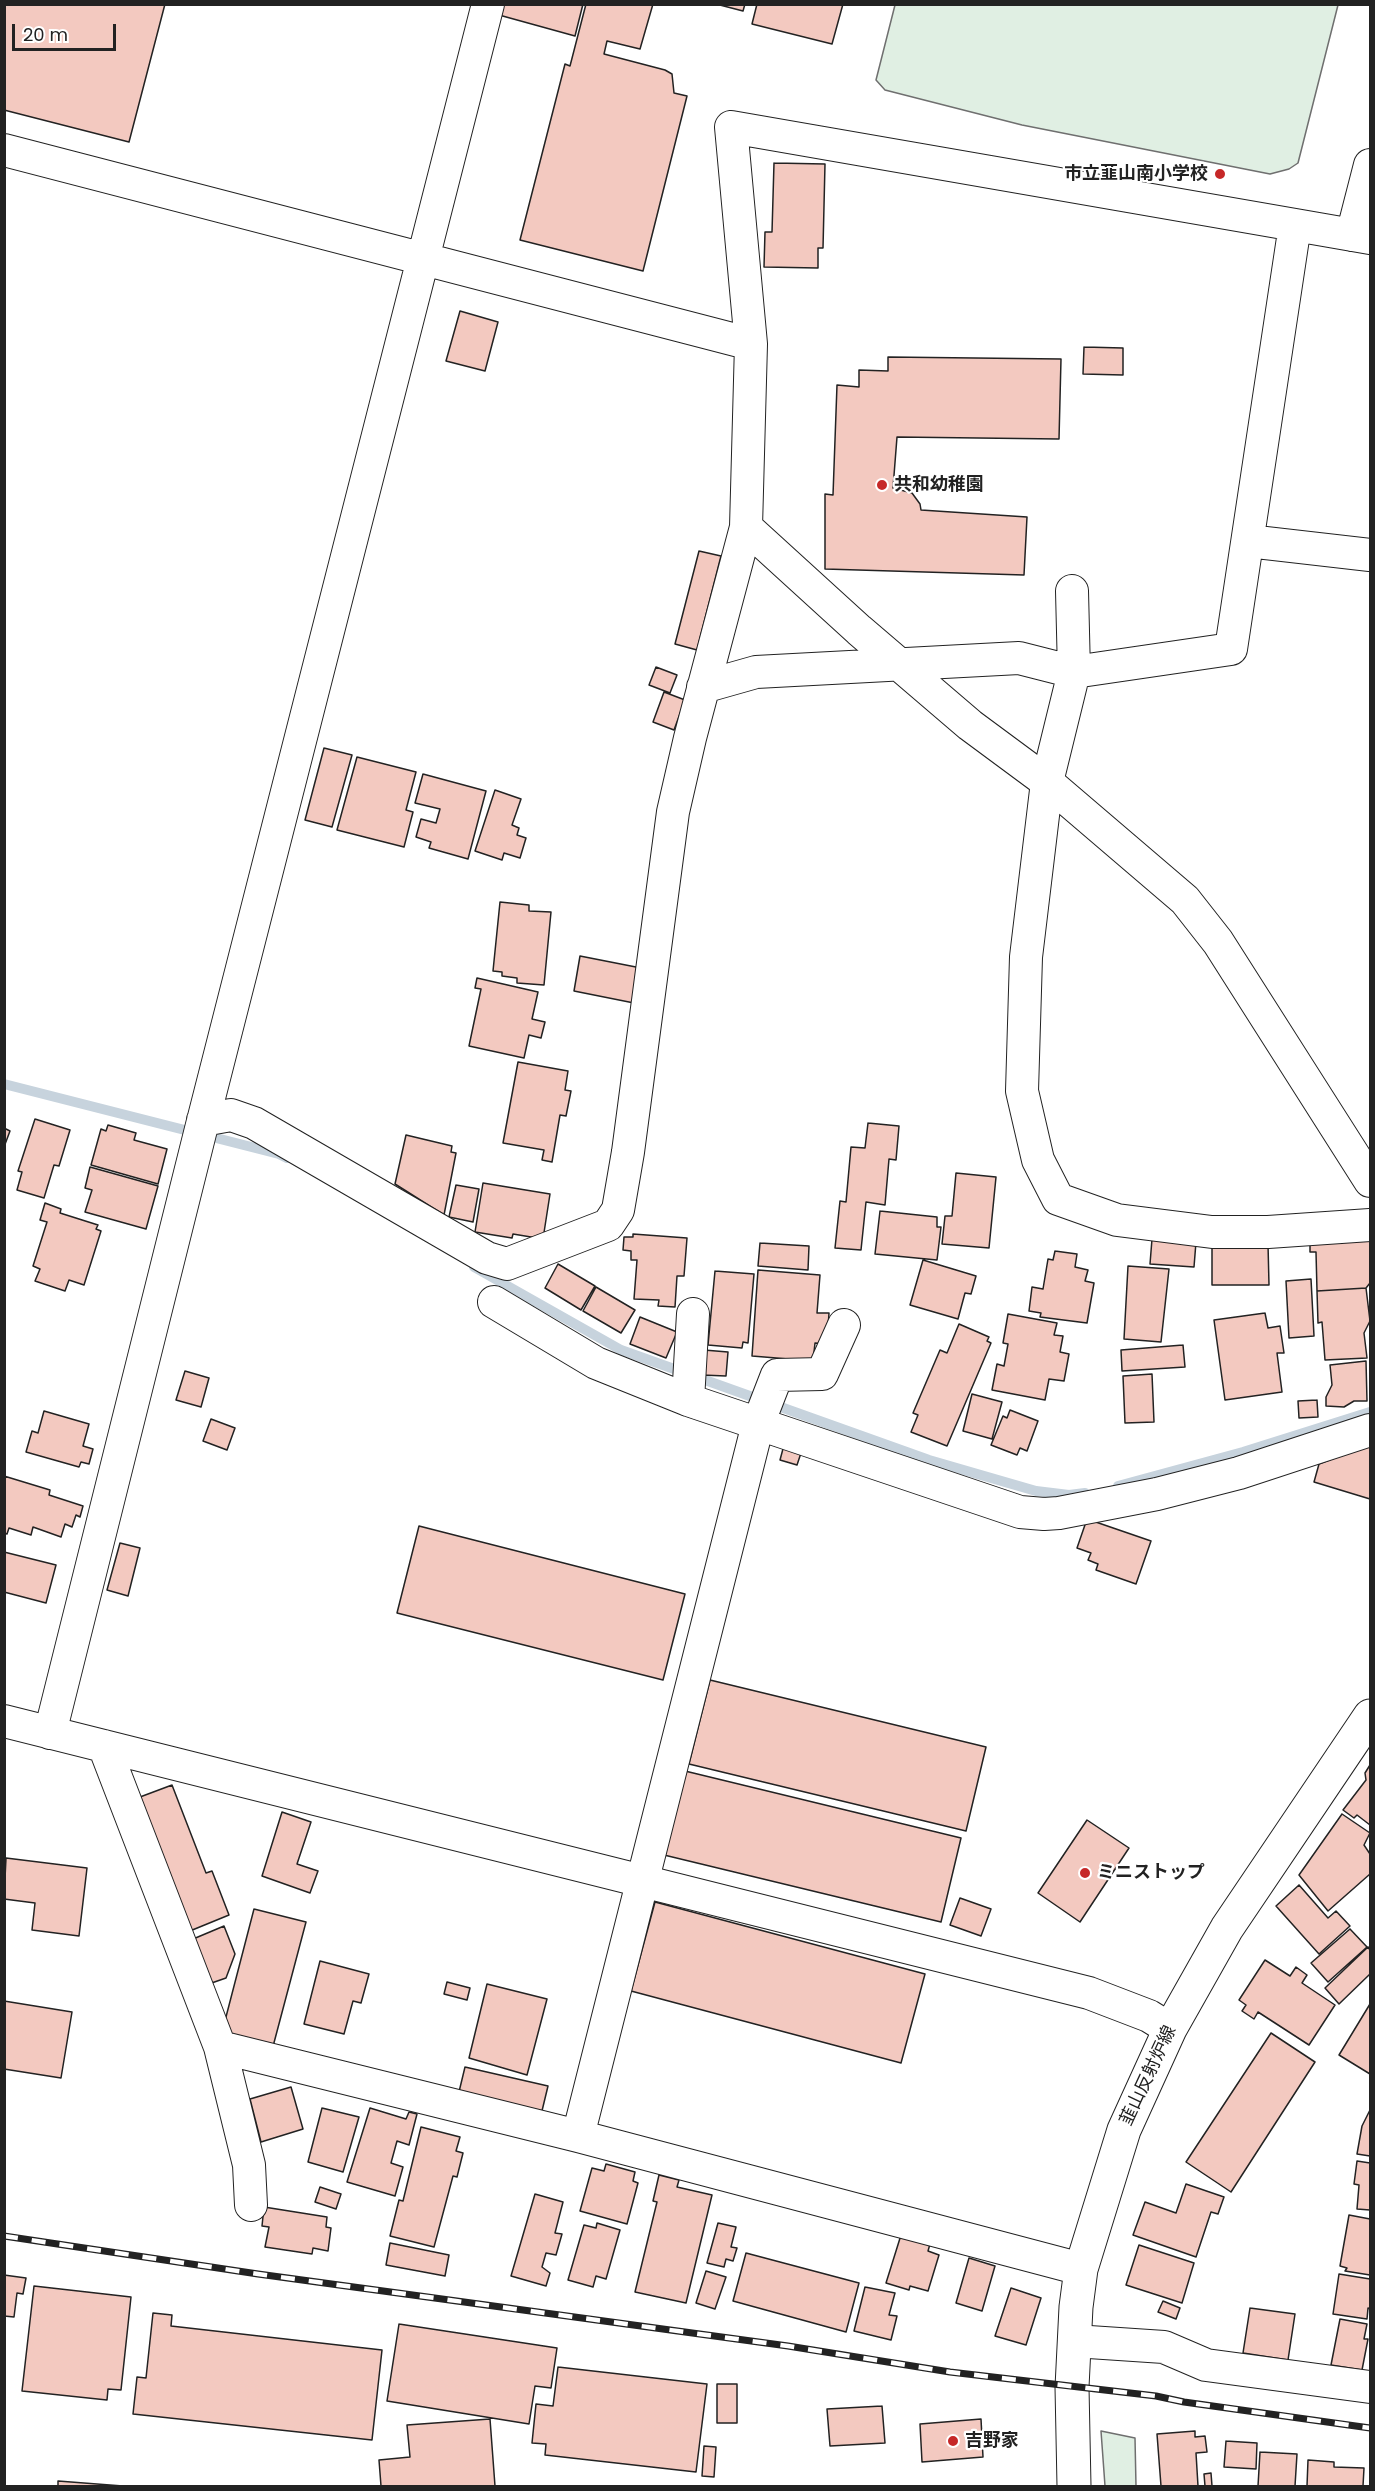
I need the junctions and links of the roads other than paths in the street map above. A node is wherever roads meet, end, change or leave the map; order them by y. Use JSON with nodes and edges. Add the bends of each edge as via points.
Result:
{"nodes":[{"id":1,"x":488,"y":4,"type":"edge"},
{"id":2,"x":4,"y":150,"type":"edge"},
{"id":3,"x":1371,"y":165,"type":"edge"},
{"id":4,"x":1295,"y":225,"type":"junction"},
{"id":5,"x":1361,"y":237,"type":"edge"},
{"id":6,"x":424,"y":258,"type":"junction"},
{"id":7,"x":751,"y":344,"type":"junction"},
{"id":8,"x":746,"y":527,"type":"junction"},
{"id":9,"x":1248,"y":541,"type":"junction"},
{"id":10,"x":1371,"y":555,"type":"edge"},
{"id":11,"x":1072,"y":591,"type":"dead end"},
{"id":12,"x":898,"y":663,"type":"junction"},
{"id":13,"x":1074,"y":672,"type":"junction"},
{"id":14,"x":703,"y":687,"type":"junction"},
{"id":15,"x":1047,"y":782,"type":"junction"},
{"id":16,"x":201,"y":1129,"type":"junction"},
{"id":17,"x":1371,"y":1181,"type":"edge"},
{"id":18,"x":1371,"y":1225,"type":"edge"},
{"id":19,"x":494,"y":1302,"type":"dead end"},
{"id":20,"x":693,"y":1314,"type":"dead end"},
{"id":21,"x":844,"y":1325,"type":"dead end"},
{"id":22,"x":688,"y":1397,"type":"junction"},
{"id":23,"x":763,"y":1411,"type":"junction"},
{"id":24,"x":1371,"y":1430,"type":"edge"},
{"id":25,"x":1371,"y":1716,"type":"edge"},
{"id":26,"x":4,"y":1720,"type":"edge"},
{"id":27,"x":50,"y":1733,"type":"junction"},
{"id":28,"x":104,"y":1746,"type":"junction"},
{"id":29,"x":643,"y":1880,"type":"junction"},
{"id":30,"x":1170,"y":2029,"type":"junction"},
{"id":31,"x":220,"y":2047,"type":"junction"},
{"id":32,"x":578,"y":2136,"type":"junction"},
{"id":33,"x":251,"y":2205,"type":"dead end"},
{"id":34,"x":1081,"y":2269,"type":"junction"},
{"id":35,"x":1074,"y":2341,"type":"junction"},
{"id":36,"x":1371,"y":2387,"type":"edge"},
{"id":37,"x":1074,"y":2487,"type":"edge"}],
"edges":[{"from":1,"to":6,"type":"street"},
{"from":2,"to":6,"type":"street"},
{"from":3,"to":5,"type":"street"},
{"from":4,"to":5,"type":"street"},
{"from":4,"to":7,"type":"street","via":[[731,127]]},
{"from":4,"to":9,"type":"street"},
{"from":6,"to":7,"type":"street"},
{"from":6,"to":16,"type":"street"},
{"from":7,"to":8,"type":"street"},
{"from":8,"to":12,"type":"street"},
{"from":8,"to":14,"type":"street"},
{"from":9,"to":10,"type":"street"},
{"from":9,"to":13,"type":"street","via":[[1231,649]]},
{"from":11,"to":13,"type":"street"},
{"from":12,"to":13,"type":"street","via":[[1019,658]]},
{"from":12,"to":14,"type":"street","via":[[756,672]]},
{"from":12,"to":15,"type":"street"},
{"from":13,"to":15,"type":"street"},
{"from":14,"to":16,"type":"street","via":[[673,812],[628,1152],[618,1210],[608,1226],[507,1264],[487,1257],[254,1123],[231,1115]]},
{"from":15,"to":17,"type":"street","via":[[1185,900],[1218,942]]},
{"from":15,"to":18,"type":"street","via":[[1026,957],[1022,1091],[1038,1160],[1058,1199],[1116,1220],[1202,1232],[1268,1233]]},
{"from":16,"to":27,"type":"street"},
{"from":19,"to":22,"type":"street","via":[[596,1363]]},
{"from":20,"to":22,"type":"street"},
{"from":21,"to":23,"type":"street","via":[[822,1374],[777,1375]]},
{"from":22,"to":23,"type":"street"},
{"from":23,"to":24,"type":"street","via":[[1020,1512],[1044,1514],[1157,1494],[1229,1476]]},
{"from":23,"to":29,"type":"street"},
{"from":25,"to":30,"type":"main road","name":"韮山反射炉線","via":[[1227,1928]]},
{"from":26,"to":27,"type":"street"},
{"from":27,"to":28,"type":"street"},
{"from":28,"to":29,"type":"street"},
{"from":28,"to":31,"type":"street"},
{"from":29,"to":30,"type":"street","via":[[1089,1993],[1140,2012]]},
{"from":29,"to":32,"type":"street"},
{"from":30,"to":34,"type":"main road","name":"韮山反射炉線","via":[[1124,2130]]},
{"from":31,"to":32,"type":"street"},
{"from":31,"to":33,"type":"street","via":[[249,2165]]},
{"from":32,"to":34,"type":"street"},
{"from":34,"to":35,"type":"main road","name":"韮山反射炉線"},
{"from":35,"to":36,"type":"street","via":[[1164,2347],[1206,2366]]},
{"from":35,"to":37,"type":"main road","name":"韮山反射炉線"}]}
